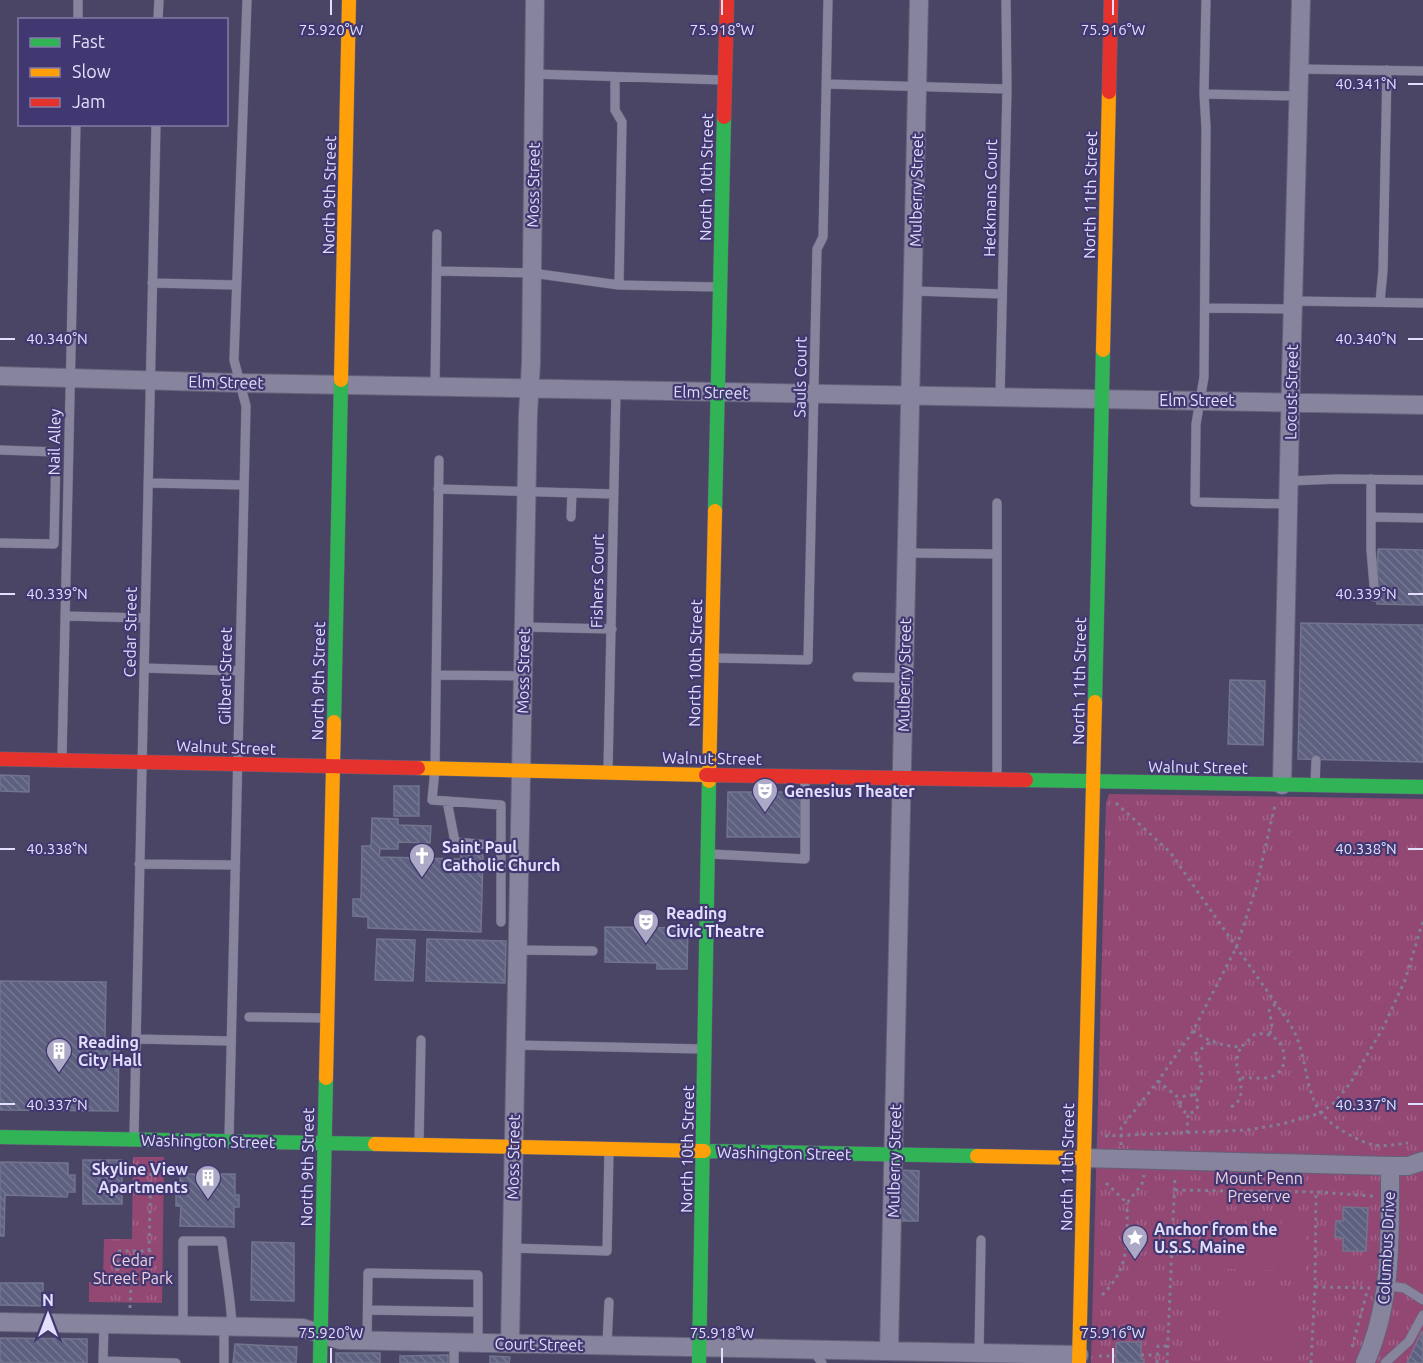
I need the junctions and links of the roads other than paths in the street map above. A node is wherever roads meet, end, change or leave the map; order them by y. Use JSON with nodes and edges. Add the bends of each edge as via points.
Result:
{"nodes":[{"id":1,"x":78,"y":0,"type":"edge"},
{"id":2,"x":159,"y":0,"type":"edge"},
{"id":3,"x":247,"y":0,"type":"edge"},
{"id":4,"x":350,"y":0,"type":"edge"},
{"id":5,"x":535,"y":0,"type":"edge"},
{"id":6,"x":727,"y":0,"type":"edge"},
{"id":7,"x":828,"y":0,"type":"edge"},
{"id":8,"x":919,"y":0,"type":"edge"},
{"id":9,"x":1006,"y":0,"type":"edge"},
{"id":10,"x":1111,"y":0,"type":"edge"},
{"id":11,"x":1206,"y":0,"type":"edge"},
{"id":12,"x":1301,"y":0,"type":"edge"},
{"id":13,"x":78,"y":18,"type":"edge"},
{"id":14,"x":158,"y":18,"type":"edge"},
{"id":15,"x":1299,"y":69,"type":"junction"},
{"id":16,"x":1387,"y":70,"type":"junction"},
{"id":17,"x":1423,"y":71,"type":"edge"},
{"id":18,"x":534,"y":74,"type":"junction"},
{"id":19,"x":615,"y":78,"type":"junction"},
{"id":20,"x":725,"y":80,"type":"junction"},
{"id":21,"x":826,"y":84,"type":"junction"},
{"id":22,"x":918,"y":88,"type":"junction"},
{"id":23,"x":1007,"y":90,"type":"junction"},
{"id":24,"x":1204,"y":94,"type":"junction"},
{"id":25,"x":1299,"y":96,"type":"junction"},
{"id":26,"x":76,"y":126,"type":"edge"},
{"id":27,"x":156,"y":126,"type":"edge"},
{"id":28,"x":437,"y":234,"type":"dead end"},
{"id":29,"x":437,"y":271,"type":"junction"},
{"id":30,"x":532,"y":273,"type":"junction"},
{"id":31,"x":152,"y":283,"type":"junction"},
{"id":32,"x":236,"y":285,"type":"junction"},
{"id":33,"x":618,"y":285,"type":"junction"},
{"id":34,"x":720,"y":287,"type":"junction"},
{"id":35,"x":914,"y":291,"type":"junction"},
{"id":36,"x":1002,"y":294,"type":"junction"},
{"id":37,"x":1380,"y":302,"type":"junction"},
{"id":38,"x":1423,"y":303,"type":"edge"},
{"id":39,"x":1294,"y":305,"type":"junction"},
{"id":40,"x":1206,"y":308,"type":"junction"},
{"id":41,"x":0,"y":376,"type":"edge"},
{"id":42,"x":70,"y":378,"type":"junction"},
{"id":43,"x":151,"y":380,"type":"junction"},
{"id":44,"x":240,"y":383,"type":"junction"},
{"id":45,"x":341,"y":385,"type":"junction"},
{"id":46,"x":435,"y":387,"type":"junction"},
{"id":47,"x":530,"y":388,"type":"junction"},
{"id":48,"x":616,"y":390,"type":"junction"},
{"id":49,"x":717,"y":392,"type":"junction"},
{"id":50,"x":814,"y":394,"type":"junction"},
{"id":51,"x":912,"y":396,"type":"junction"},
{"id":52,"x":1000,"y":397,"type":"junction"},
{"id":53,"x":1102,"y":399,"type":"junction"},
{"id":54,"x":1200,"y":400,"type":"junction"},
{"id":55,"x":1291,"y":402,"type":"junction"},
{"id":56,"x":1423,"y":405,"type":"edge"},
{"id":57,"x":0,"y":450,"type":"edge"},
{"id":58,"x":439,"y":459,"type":"dead end"},
{"id":59,"x":1371,"y":479,"type":"junction"},
{"id":60,"x":1423,"y":480,"type":"edge"},
{"id":61,"x":1290,"y":481,"type":"junction"},
{"id":62,"x":148,"y":483,"type":"junction"},
{"id":63,"x":244,"y":485,"type":"junction"},
{"id":64,"x":438,"y":489,"type":"junction"},
{"id":65,"x":526,"y":492,"type":"junction"},
{"id":66,"x":572,"y":493,"type":"junction"},
{"id":67,"x":614,"y":494,"type":"junction"},
{"id":68,"x":997,"y":503,"type":"dead end"},
{"id":69,"x":1289,"y":504,"type":"junction"},
{"id":70,"x":572,"y":517,"type":"dead end"},
{"id":71,"x":1371,"y":518,"type":"junction"},
{"id":72,"x":1423,"y":518,"type":"edge"},
{"id":73,"x":0,"y":543,"type":"edge"},
{"id":74,"x":907,"y":553,"type":"junction"},
{"id":75,"x":996,"y":554,"type":"junction"},
{"id":76,"x":1375,"y":597,"type":"dead end"},
{"id":77,"x":65,"y":616,"type":"junction"},
{"id":78,"x":145,"y":618,"type":"junction"},
{"id":79,"x":524,"y":627,"type":"junction"},
{"id":80,"x":612,"y":629,"type":"junction"},
{"id":81,"x":712,"y":658,"type":"junction"},
{"id":82,"x":144,"y":669,"type":"junction"},
{"id":83,"x":240,"y":671,"type":"junction"},
{"id":84,"x":436,"y":675,"type":"junction"},
{"id":85,"x":523,"y":676,"type":"junction"},
{"id":86,"x":857,"y":677,"type":"dead end"},
{"id":87,"x":904,"y":678,"type":"junction"},
{"id":88,"x":0,"y":759,"type":"edge"},
{"id":89,"x":62,"y":760,"type":"junction"},
{"id":90,"x":1316,"y":760,"type":"dead end"},
{"id":91,"x":141,"y":762,"type":"junction"},
{"id":92,"x":237,"y":764,"type":"junction"},
{"id":93,"x":332,"y":767,"type":"junction"},
{"id":94,"x":435,"y":769,"type":"junction"},
{"id":95,"x":520,"y":770,"type":"junction"},
{"id":96,"x":608,"y":772,"type":"junction"},
{"id":97,"x":710,"y":775,"type":"junction"},
{"id":98,"x":805,"y":776,"type":"junction"},
{"id":99,"x":902,"y":778,"type":"junction"},
{"id":100,"x":997,"y":780,"type":"junction"},
{"id":101,"x":1093,"y":782,"type":"junction"},
{"id":102,"x":1282,"y":785,"type":"junction"},
{"id":103,"x":1315,"y":785,"type":"junction"},
{"id":104,"x":1423,"y":787,"type":"edge"},
{"id":105,"x":447,"y":801,"type":"junction"},
{"id":106,"x":501,"y":846,"type":"junction"},
{"id":107,"x":709,"y":854,"type":"junction"},
{"id":108,"x":139,"y":864,"type":"junction"},
{"id":109,"x":235,"y":866,"type":"junction"},
{"id":110,"x":509,"y":909,"type":"junction"},
{"id":111,"x":501,"y":922,"type":"dead end"},
{"id":112,"x":517,"y":950,"type":"junction"},
{"id":113,"x":593,"y":951,"type":"dead end"},
{"id":114,"x":249,"y":1017,"type":"dead end"},
{"id":115,"x":327,"y":1018,"type":"junction"},
{"id":116,"x":136,"y":1039,"type":"junction"},
{"id":117,"x":421,"y":1040,"type":"dead end"},
{"id":118,"x":231,"y":1041,"type":"junction"},
{"id":119,"x":515,"y":1045,"type":"junction"},
{"id":120,"x":705,"y":1049,"type":"junction"},
{"id":121,"x":0,"y":1137,"type":"edge"},
{"id":122,"x":134,"y":1139,"type":"junction"},
{"id":123,"x":229,"y":1141,"type":"junction"},
{"id":124,"x":324,"y":1143,"type":"junction"},
{"id":125,"x":419,"y":1145,"type":"junction"},
{"id":126,"x":513,"y":1147,"type":"junction"},
{"id":127,"x":609,"y":1149,"type":"junction"},
{"id":128,"x":703,"y":1151,"type":"junction"},
{"id":129,"x":894,"y":1155,"type":"junction"},
{"id":130,"x":1084,"y":1158,"type":"junction"},
{"id":131,"x":1423,"y":1161,"type":"edge"},
{"id":132,"x":1390,"y":1166,"type":"junction"},
{"id":133,"x":981,"y":1240,"type":"dead end"},
{"id":134,"x":511,"y":1248,"type":"junction"},
{"id":135,"x":1387,"y":1286,"type":"junction"},
{"id":136,"x":1423,"y":1300,"type":"edge"},
{"id":137,"x":609,"y":1302,"type":"dead end"},
{"id":138,"x":368,"y":1310,"type":"junction"},
{"id":139,"x":478,"y":1312,"type":"junction"},
{"id":140,"x":1423,"y":1316,"type":"edge"},
{"id":141,"x":0,"y":1322,"type":"edge"},
{"id":142,"x":104,"y":1324,"type":"junction"},
{"id":143,"x":183,"y":1326,"type":"junction"},
{"id":144,"x":228,"y":1326,"type":"junction"},
{"id":145,"x":321,"y":1334,"type":"junction"},
{"id":146,"x":367,"y":1341,"type":"junction"},
{"id":147,"x":454,"y":1341,"type":"junction"},
{"id":148,"x":478,"y":1342,"type":"junction"},
{"id":149,"x":510,"y":1342,"type":"junction"},
{"id":150,"x":607,"y":1346,"type":"junction"},
{"id":151,"x":979,"y":1353,"type":"junction"},
{"id":152,"x":699,"y":1355,"type":"edge"},
{"id":153,"x":818,"y":1356,"type":"edge"},
{"id":154,"x":883,"y":1357,"type":"edge"},
{"id":155,"x":1079,"y":1359,"type":"edge"},
{"id":156,"x":1364,"y":1360,"type":"edge"},
{"id":157,"x":103,"y":1362,"type":"edge"},
{"id":158,"x":176,"y":1363,"type":"edge"},
{"id":159,"x":224,"y":1363,"type":"edge"},
{"id":160,"x":320,"y":1363,"type":"edge"},
{"id":161,"x":454,"y":1363,"type":"edge"},
{"id":162,"x":1385,"y":1363,"type":"edge"}],
"edges":[{"from":1,"to":13,"type":"lane"},
{"from":2,"to":14,"type":"lane"},
{"from":3,"to":32,"type":"lane","name":"Gilbert Street"},
{"from":4,"to":45,"type":"street","name":"North 9th Street"},
{"from":5,"to":18,"type":"street","name":"Moss Street"},
{"from":6,"to":20,"type":"street","name":"North 10th Street"},
{"from":7,"to":21,"type":"lane","name":"Sauls Court"},
{"from":8,"to":22,"type":"street","name":"Mulberry Street"},
{"from":9,"to":23,"type":"lane","name":"Heckmans Court"},
{"from":10,"to":53,"type":"street","name":"North 11th Street"},
{"from":11,"to":24,"type":"lane"},
{"from":12,"to":15,"type":"street","name":"Locust Street"},
{"from":15,"to":16,"type":"lane"},
{"from":15,"to":25,"type":"street","name":"Locust Street"},
{"from":16,"to":17,"type":"lane"},
{"from":16,"to":37,"type":"lane"},
{"from":18,"to":19,"type":"lane"},
{"from":18,"to":30,"type":"street","name":"Moss Street"},
{"from":19,"to":20,"type":"lane"},
{"from":19,"to":33,"type":"lane","via":[[615,110],[622,122]]},
{"from":20,"to":34,"type":"street","name":"North 10th Street"},
{"from":21,"to":22,"type":"lane"},
{"from":21,"to":50,"type":"lane","name":"Sauls Court"},
{"from":22,"to":23,"type":"lane"},
{"from":22,"to":35,"type":"street","name":"Mulberry Street"},
{"from":23,"to":36,"type":"lane","name":"Heckmans Court"},
{"from":24,"to":25,"type":"lane"},
{"from":24,"to":40,"type":"lane"},
{"from":25,"to":39,"type":"street","name":"Locust Street"},
{"from":26,"to":42,"type":"lane","name":"Nail Alley"},
{"from":27,"to":31,"type":"lane","name":"Cedar Street"},
{"from":28,"to":29,"type":"lane"},
{"from":29,"to":30,"type":"lane"},
{"from":29,"to":46,"type":"lane"},
{"from":30,"to":33,"type":"lane"},
{"from":30,"to":47,"type":"street","name":"Moss Street"},
{"from":31,"to":32,"type":"lane"},
{"from":31,"to":43,"type":"lane","name":"Cedar Street"},
{"from":32,"to":44,"type":"lane","name":"Gilbert Street","via":[[234,360]]},
{"from":33,"to":34,"type":"lane"},
{"from":34,"to":49,"type":"street","name":"North 10th Street"},
{"from":35,"to":36,"type":"lane"},
{"from":35,"to":51,"type":"street","name":"Mulberry Street"},
{"from":36,"to":52,"type":"lane","name":"Heckmans Court"},
{"from":37,"to":38,"type":"lane"},
{"from":37,"to":39,"type":"lane"},
{"from":39,"to":40,"type":"lane"},
{"from":39,"to":55,"type":"street","name":"Locust Street"},
{"from":40,"to":54,"type":"lane"},
{"from":41,"to":42,"type":"street","name":"Elm Street"},
{"from":42,"to":43,"type":"street","name":"Elm Street"},
{"from":42,"to":77,"type":"lane","name":"Nail Alley"},
{"from":43,"to":44,"type":"street","name":"Elm Street"},
{"from":43,"to":62,"type":"lane","name":"Cedar Street"},
{"from":44,"to":45,"type":"street","name":"Elm Street"},
{"from":44,"to":63,"type":"lane","name":"Gilbert Street","via":[[246,406]]},
{"from":45,"to":46,"type":"street","name":"Elm Street"},
{"from":45,"to":93,"type":"street","name":"North 9th Street"},
{"from":46,"to":47,"type":"street","name":"Elm Street"},
{"from":47,"to":48,"type":"street","name":"Elm Street"},
{"from":47,"to":65,"type":"street","name":"Moss Street"},
{"from":48,"to":49,"type":"street","name":"Elm Street"},
{"from":48,"to":67,"type":"lane","name":"Fishers Court"},
{"from":49,"to":50,"type":"street","name":"Elm Street"},
{"from":49,"to":81,"type":"street","name":"North 10th Street"},
{"from":50,"to":51,"type":"street","name":"Elm Street"},
{"from":50,"to":81,"type":"lane","name":"Sauls Court","via":[[808,660]]},
{"from":51,"to":52,"type":"street","name":"Elm Street"},
{"from":51,"to":74,"type":"street","name":"Mulberry Street"},
{"from":52,"to":53,"type":"street","name":"Elm Street"},
{"from":53,"to":54,"type":"street","name":"Elm Street"},
{"from":53,"to":101,"type":"street","name":"North 11th Street"},
{"from":54,"to":55,"type":"street","name":"Elm Street"},
{"from":54,"to":69,"type":"lane","via":[[1195,502]]},
{"from":55,"to":56,"type":"street","name":"Elm Street"},
{"from":55,"to":61,"type":"street","name":"Locust Street"},
{"from":57,"to":73,"type":"lane","via":[[56,452],[54,544]]},
{"from":58,"to":64,"type":"lane"},
{"from":59,"to":60,"type":"lane"},
{"from":59,"to":61,"type":"lane"},
{"from":59,"to":71,"type":"lane"},
{"from":61,"to":69,"type":"street","name":"Locust Street"},
{"from":62,"to":63,"type":"lane"},
{"from":62,"to":78,"type":"lane","name":"Cedar Street"},
{"from":63,"to":83,"type":"lane","name":"Gilbert Street"},
{"from":64,"to":65,"type":"lane"},
{"from":64,"to":84,"type":"lane"},
{"from":65,"to":66,"type":"lane"},
{"from":65,"to":79,"type":"street","name":"Moss Street"},
{"from":66,"to":67,"type":"lane"},
{"from":66,"to":70,"type":"lane"},
{"from":67,"to":80,"type":"lane","name":"Fishers Court"},
{"from":68,"to":75,"type":"lane"},
{"from":69,"to":102,"type":"street","name":"Locust Street"},
{"from":71,"to":72,"type":"lane"},
{"from":71,"to":76,"type":"lane"},
{"from":74,"to":75,"type":"lane"},
{"from":74,"to":87,"type":"street","name":"Mulberry Street"},
{"from":75,"to":100,"type":"lane"},
{"from":77,"to":78,"type":"lane"},
{"from":77,"to":89,"type":"lane","name":"Nail Alley"},
{"from":78,"to":82,"type":"lane","name":"Cedar Street"},
{"from":79,"to":80,"type":"lane"},
{"from":79,"to":85,"type":"street","name":"Moss Street"},
{"from":80,"to":96,"type":"lane","name":"Fishers Court"},
{"from":81,"to":97,"type":"street","name":"North 10th Street"},
{"from":82,"to":83,"type":"lane"},
{"from":82,"to":91,"type":"lane","name":"Cedar Street"},
{"from":83,"to":92,"type":"lane","name":"Gilbert Street"},
{"from":84,"to":85,"type":"lane"},
{"from":84,"to":94,"type":"lane"},
{"from":85,"to":95,"type":"street","name":"Moss Street"},
{"from":86,"to":87,"type":"lane"},
{"from":87,"to":99,"type":"street","name":"Mulberry Street"},
{"from":88,"to":89,"type":"street","name":"Walnut Street"},
{"from":89,"to":91,"type":"street","name":"Walnut Street"},
{"from":90,"to":103,"type":"lane"},
{"from":91,"to":92,"type":"street","name":"Walnut Street"},
{"from":91,"to":108,"type":"lane","name":"Cedar Street"},
{"from":92,"to":93,"type":"street","name":"Walnut Street"},
{"from":92,"to":109,"type":"lane","name":"Gilbert Street"},
{"from":93,"to":94,"type":"street","name":"Walnut Street"},
{"from":93,"to":115,"type":"street","name":"North 9th Street"},
{"from":94,"to":95,"type":"street","name":"Walnut Street"},
{"from":94,"to":105,"type":"lane","via":[[432,800]]},
{"from":95,"to":96,"type":"street","name":"Walnut Street"},
{"from":95,"to":110,"type":"street","name":"Moss Street"},
{"from":96,"to":97,"type":"street","name":"Walnut Street"},
{"from":97,"to":98,"type":"street","name":"Walnut Street"},
{"from":97,"to":107,"type":"street","name":"North 10th Street"},
{"from":98,"to":99,"type":"street","name":"Walnut Street"},
{"from":98,"to":107,"type":"lane","via":[[805,859]]},
{"from":99,"to":100,"type":"street","name":"Walnut Street"},
{"from":99,"to":129,"type":"street","name":"Mulberry Street"},
{"from":100,"to":101,"type":"street","name":"Walnut Street"},
{"from":101,"to":102,"type":"street","name":"Walnut Street"},
{"from":101,"to":130,"type":"street","name":"North 11th Street"},
{"from":102,"to":103,"type":"street","name":"Walnut Street"},
{"from":103,"to":104,"type":"street","name":"Walnut Street"},
{"from":105,"to":106,"type":"lane","via":[[455,842]]},
{"from":105,"to":106,"type":"lane","via":[[501,805]]},
{"from":106,"to":110,"type":"lane"},
{"from":107,"to":120,"type":"street","name":"North 10th Street"},
{"from":108,"to":109,"type":"lane"},
{"from":108,"to":116,"type":"lane","name":"Cedar Street"},
{"from":109,"to":118,"type":"lane","name":"Gilbert Street"},
{"from":110,"to":111,"type":"lane"},
{"from":110,"to":112,"type":"street","name":"Moss Street"},
{"from":112,"to":113,"type":"lane"},
{"from":112,"to":119,"type":"street","name":"Moss Street"},
{"from":114,"to":115,"type":"lane"},
{"from":115,"to":124,"type":"street","name":"North 9th Street"},
{"from":116,"to":118,"type":"lane"},
{"from":116,"to":122,"type":"lane","name":"Cedar Street"},
{"from":117,"to":125,"type":"lane"},
{"from":118,"to":123,"type":"lane","name":"Gilbert Street"},
{"from":119,"to":120,"type":"lane"},
{"from":119,"to":126,"type":"street","name":"Moss Street"},
{"from":120,"to":128,"type":"street","name":"North 10th Street"},
{"from":121,"to":122,"type":"street","name":"Washington Street"},
{"from":122,"to":123,"type":"street","name":"Washington Street"},
{"from":123,"to":124,"type":"street","name":"Washington Street"},
{"from":124,"to":125,"type":"street","name":"Washington Street"},
{"from":124,"to":145,"type":"street","name":"North 9th Street"},
{"from":125,"to":126,"type":"street","name":"Washington Street"},
{"from":126,"to":127,"type":"street","name":"Washington Street"},
{"from":126,"to":134,"type":"street","name":"Moss Street"},
{"from":127,"to":128,"type":"street","name":"Washington Street"},
{"from":127,"to":134,"type":"lane","via":[[607,1251]]},
{"from":128,"to":129,"type":"street","name":"Washington Street"},
{"from":128,"to":152,"type":"street","name":"North 10th Street"},
{"from":129,"to":130,"type":"street","name":"Washington Street"},
{"from":129,"to":154,"type":"street","name":"Mulberry Street"},
{"from":130,"to":132,"type":"street","name":"Washington Street"},
{"from":130,"to":155,"type":"street","name":"North 11th Street"},
{"from":131,"to":132,"type":"street","name":"Washington Street"},
{"from":132,"to":135,"type":"street","name":"Columbus Drive"},
{"from":133,"to":151,"type":"lane"},
{"from":134,"to":149,"type":"street","name":"Moss Street"},
{"from":135,"to":136,"type":"lane","via":[[1404,1288]]},
{"from":135,"to":156,"type":"street","name":"Columbus Drive","via":[[1383,1310]]},
{"from":137,"to":150,"type":"lane"},
{"from":138,"to":139,"type":"lane"},
{"from":138,"to":139,"type":"lane","via":[[368,1273],[478,1275]]},
{"from":138,"to":146,"type":"lane"},
{"from":139,"to":148,"type":"lane"},
{"from":140,"to":162,"type":"lane","via":[[1409,1341]]},
{"from":141,"to":142,"type":"street","name":"Court Street"},
{"from":142,"to":143,"type":"street","name":"Court Street"},
{"from":142,"to":157,"type":"lane"},
{"from":143,"to":144,"type":"street","name":"Court Street"},
{"from":143,"to":144,"type":"lane","via":[[183,1241],[222,1241],[231,1300]]},
{"from":144,"to":145,"type":"street","name":"Court Street","via":[[303,1328]]},
{"from":144,"to":159,"type":"lane"},
{"from":145,"to":146,"type":"street","name":"Court Street","via":[[340,1340]]},
{"from":145,"to":160,"type":"street","name":"North 9th Street"},
{"from":146,"to":147,"type":"street","name":"Court Street"},
{"from":147,"to":148,"type":"street","name":"Court Street"},
{"from":147,"to":161,"type":"lane"},
{"from":148,"to":149,"type":"street","name":"Court Street"},
{"from":149,"to":150,"type":"street","name":"Court Street"},
{"from":150,"to":152,"type":"street","name":"Court Street"},
{"from":151,"to":154,"type":"street","name":"Court Street"},
{"from":151,"to":155,"type":"street","name":"Court Street"},
{"from":152,"to":153,"type":"street","name":"Court Street"},
{"from":153,"to":154,"type":"street","name":"Court Street"},
{"from":157,"to":158,"type":"lane"}]}
